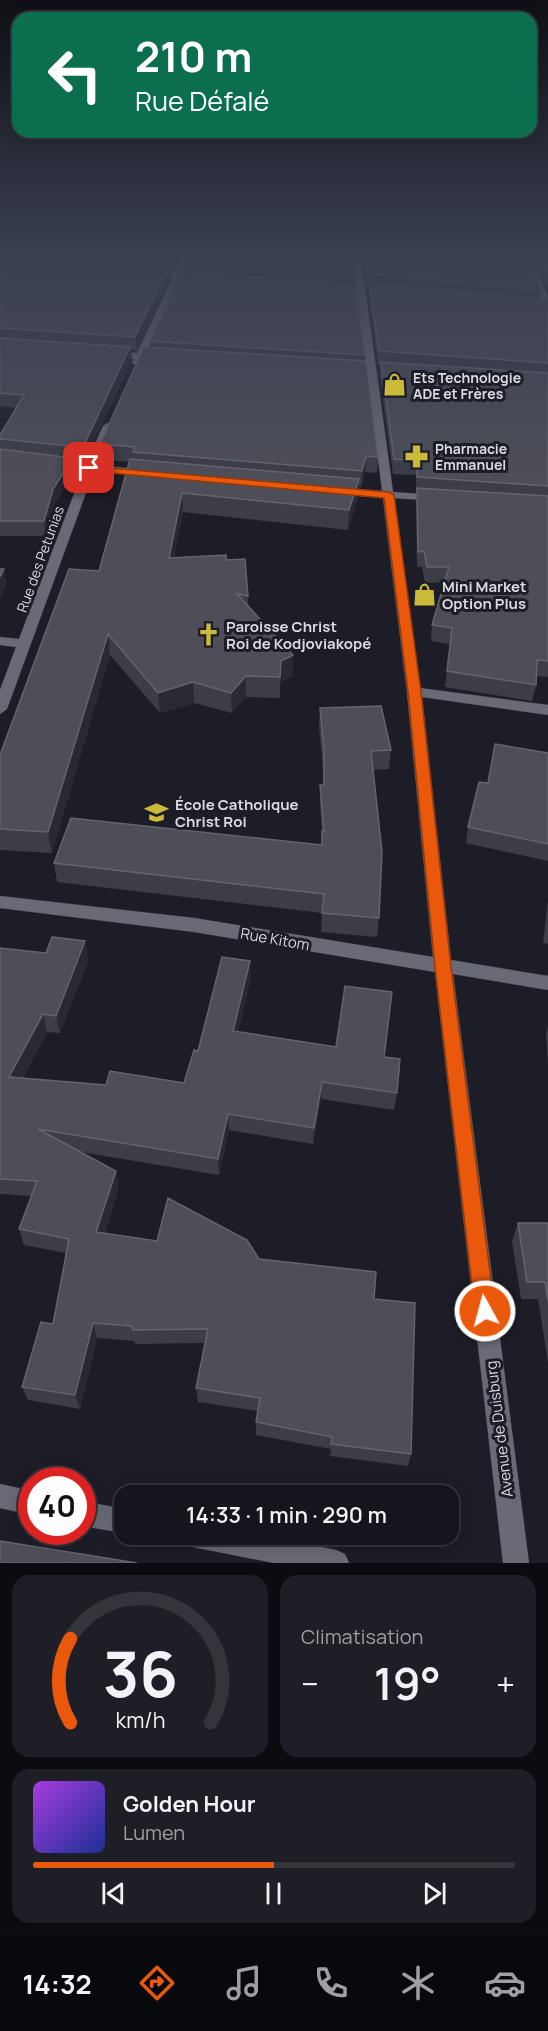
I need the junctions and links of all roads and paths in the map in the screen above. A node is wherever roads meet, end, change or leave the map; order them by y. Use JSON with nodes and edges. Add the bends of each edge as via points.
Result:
{"nodes":[{"id":1,"x":152,"y":331,"type":"edge"},
{"id":2,"x":367,"y":331,"type":"edge"},
{"id":3,"x":105,"y":354,"type":"edge"},
{"id":4,"x":140,"y":357,"type":"junction"},
{"id":5,"x":176,"y":358,"type":"edge"},
{"id":6,"x":131,"y":377,"type":"edge"},
{"id":7,"x":112,"y":418,"type":"edge"},
{"id":8,"x":45,"y":463,"type":"edge"},
{"id":9,"x":89,"y":468,"type":"junction"},
{"id":10,"x":155,"y":474,"type":"edge"},
{"id":11,"x":326,"y":490,"type":"edge"},
{"id":12,"x":389,"y":495,"type":"junction"},
{"id":13,"x":446,"y":499,"type":"edge"},
{"id":14,"x":0,"y":641,"type":"edge"},
{"id":15,"x":25,"y":644,"type":"junction"},
{"id":16,"x":414,"y":692,"type":"junction"},
{"id":17,"x":0,"y":709,"type":"edge"},
{"id":18,"x":548,"y":710,"type":"edge"},
{"id":19,"x":0,"y":902,"type":"edge"},
{"id":20,"x":443,"y":967,"type":"junction"},
{"id":21,"x":548,"y":983,"type":"edge"},
{"id":22,"x":0,"y":1496,"type":"edge"},
{"id":23,"x":18,"y":1500,"type":"edge"},
{"id":24,"x":96,"y":1516,"type":"edge"},
{"id":25,"x":114,"y":1519,"type":"edge"},
{"id":26,"x":247,"y":1545,"type":"edge"},
{"id":27,"x":336,"y":1563,"type":"edge"},
{"id":28,"x":516,"y":1563,"type":"edge"}],
"edges":[{"from":1,"to":4,"type":"street"},
{"from":2,"to":12,"type":"street","name":"Avenue de Duisburg"},
{"from":3,"to":4,"type":"street"},
{"from":4,"to":5,"type":"street"},
{"from":4,"to":6,"type":"street"},
{"from":7,"to":9,"type":"street","name":"Rue des Petunias"},
{"from":8,"to":9,"type":"street"},
{"from":9,"to":10,"type":"street"},
{"from":9,"to":15,"type":"street","name":"Rue des Petunias"},
{"from":11,"to":12,"type":"street"},
{"from":12,"to":13,"type":"street"},
{"from":12,"to":16,"type":"street","name":"Avenue de Duisburg"},
{"from":14,"to":15,"type":"street"},
{"from":15,"to":17,"type":"street","name":"Rue des Petunias"},
{"from":16,"to":18,"type":"street"},
{"from":16,"to":20,"type":"street","name":"Avenue de Duisburg"},
{"from":19,"to":20,"type":"street","name":"Rue Kitom","via":[[194,925]]},
{"from":20,"to":21,"type":"street","name":"Rue Kitom"},
{"from":20,"to":28,"type":"street","name":"Avenue de Duisburg"},
{"from":22,"to":23,"type":"street"},
{"from":24,"to":25,"type":"street"},
{"from":26,"to":27,"type":"street"}]}
